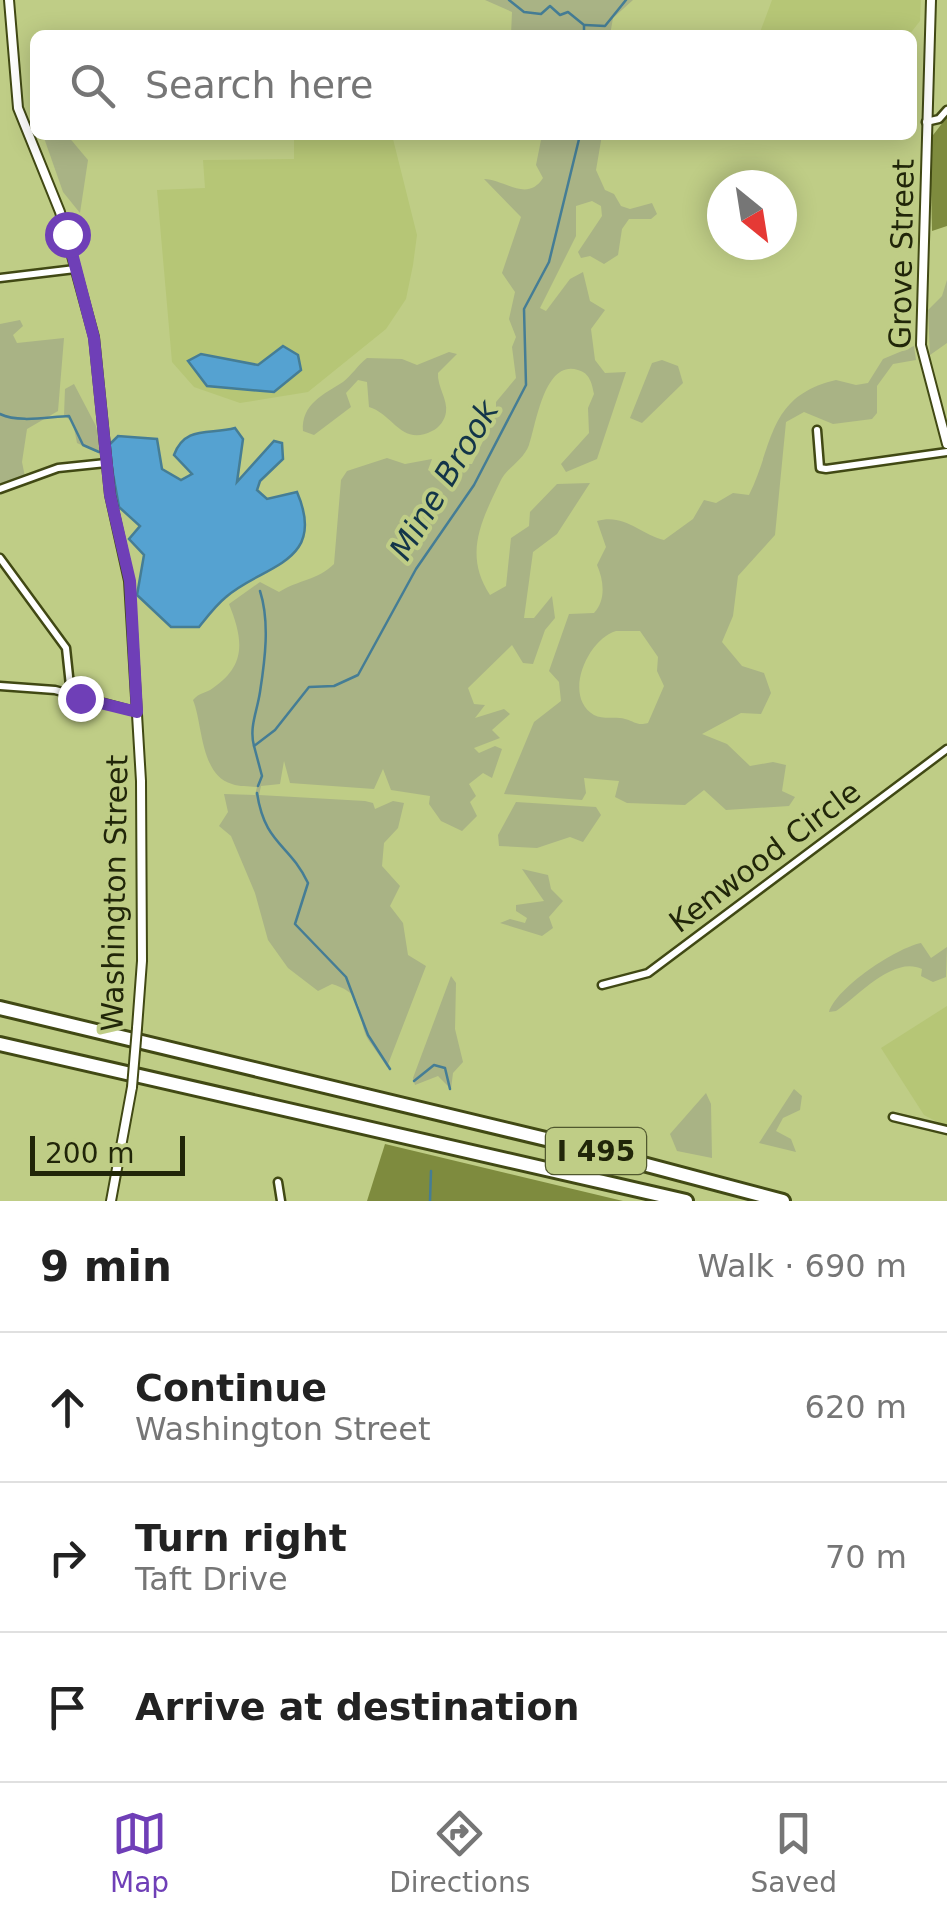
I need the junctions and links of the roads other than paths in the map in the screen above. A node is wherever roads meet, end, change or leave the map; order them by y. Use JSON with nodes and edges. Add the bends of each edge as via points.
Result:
{"nodes":[{"id":1,"x":10,"y":0,"type":"edge"},
{"id":2,"x":931,"y":0,"type":"edge"},
{"id":3,"x":947,"y":110,"type":"edge"},
{"id":4,"x":926,"y":122,"type":"junction"},
{"id":5,"x":30,"y":137,"type":"edge"},
{"id":6,"x":31,"y":140,"type":"edge"},
{"id":7,"x":77,"y":269,"type":"junction"},
{"id":8,"x":0,"y":278,"type":"edge"},
{"id":9,"x":816,"y":430,"type":"dead end"},
{"id":10,"x":947,"y":444,"type":"edge"},
{"id":11,"x":947,"y":452,"type":"edge"},
{"id":12,"x":106,"y":464,"type":"junction"},
{"id":13,"x":0,"y":489,"type":"edge"},
{"id":14,"x":0,"y":558,"type":"edge"},
{"id":15,"x":0,"y":686,"type":"edge"},
{"id":16,"x":71,"y":695,"type":"junction"},
{"id":17,"x":137,"y":712,"type":"junction"},
{"id":18,"x":947,"y":748,"type":"edge"},
{"id":19,"x":602,"y":985,"type":"dead end"},
{"id":20,"x":0,"y":1008,"type":"edge"},
{"id":21,"x":0,"y":1044,"type":"edge"},
{"id":22,"x":892,"y":1117,"type":"dead end"},
{"id":23,"x":947,"y":1130,"type":"edge"},
{"id":24,"x":278,"y":1182,"type":"dead end"},
{"id":25,"x":111,"y":1201,"type":"edge"},
{"id":26,"x":282,"y":1201,"type":"edge"},
{"id":27,"x":686,"y":1201,"type":"edge"},
{"id":28,"x":783,"y":1201,"type":"edge"}],
"edges":[{"from":1,"to":5,"type":"main road","name":"Washington Street","via":[[18,108]]},
{"from":2,"to":4,"type":"main road","name":"Grove Street"},
{"from":3,"to":4,"type":"street"},
{"from":4,"to":10,"type":"main road","name":"Grove Street","via":[[921,345]]},
{"from":6,"to":7,"type":"main road","name":"Washington Street"},
{"from":7,"to":8,"type":"street"},
{"from":7,"to":12,"type":"main road","name":"Washington Street","via":[[96,355]]},
{"from":9,"to":11,"type":"street","via":[[820,468]]},
{"from":12,"to":13,"type":"street","via":[[58,468]]},
{"from":12,"to":17,"type":"main road","name":"Washington Street","via":[[130,581]]},
{"from":14,"to":16,"type":"street","via":[[66,648]]},
{"from":15,"to":16,"type":"street"},
{"from":16,"to":17,"type":"street"},
{"from":17,"to":25,"type":"main road","name":"Washington Street","bridge":true,"via":[[143,908],[137,1028]]},
{"from":18,"to":19,"type":"street","name":"Kenwood Circle","via":[[648,973]]},
{"from":20,"to":28,"type":"highway","number":"I 495"},
{"from":21,"to":27,"type":"highway","number":"I 495"},
{"from":22,"to":23,"type":"street"},
{"from":24,"to":26,"type":"street"}]}
